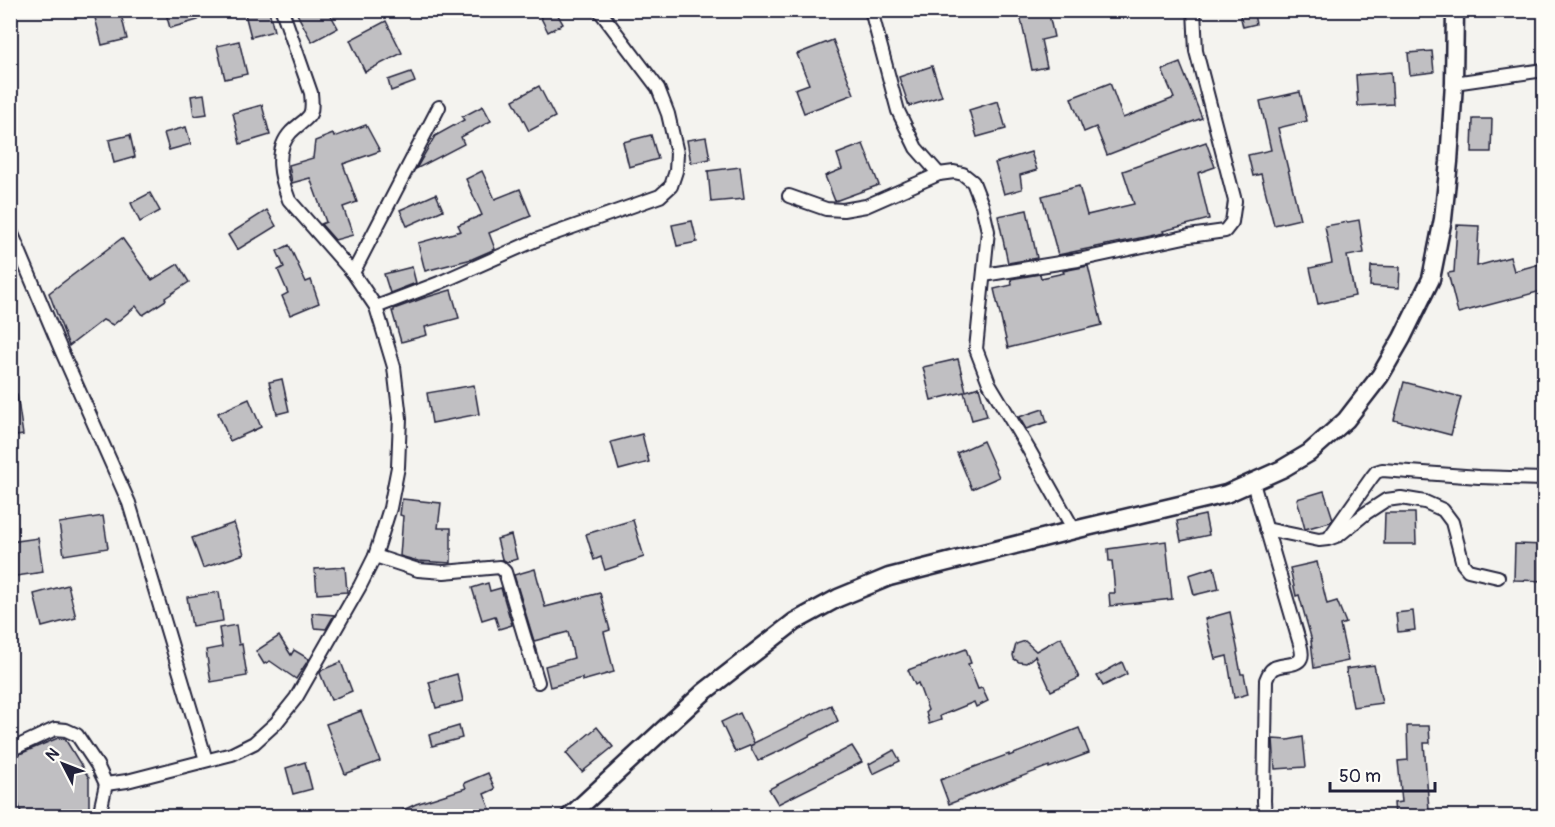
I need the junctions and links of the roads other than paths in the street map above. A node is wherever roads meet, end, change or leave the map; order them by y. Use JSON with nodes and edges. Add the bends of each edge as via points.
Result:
{"nodes":[{"id":1,"x":282,"y":10,"type":"edge"},
{"id":2,"x":599,"y":10,"type":"edge"},
{"id":3,"x":1194,"y":10,"type":"edge"},
{"id":4,"x":1455,"y":10,"type":"edge"},
{"id":5,"x":872,"y":14,"type":"dead end"},
{"id":6,"x":1545,"y":70,"type":"edge"},
{"id":7,"x":1454,"y":83,"type":"junction"},
{"id":8,"x":439,"y":107,"type":"dead end"},
{"id":9,"x":939,"y":174,"type":"junction"},
{"id":10,"x":789,"y":196,"type":"dead end"},
{"id":11,"x":10,"y":229,"type":"edge"},
{"id":12,"x":353,"y":273,"type":"junction"},
{"id":13,"x":984,"y":275,"type":"junction"},
{"id":14,"x":376,"y":307,"type":"junction"},
{"id":15,"x":1545,"y":479,"type":"edge"},
{"id":16,"x":1253,"y":483,"type":"junction"},
{"id":17,"x":1266,"y":529,"type":"junction"},
{"id":18,"x":1074,"y":530,"type":"junction"},
{"id":19,"x":1328,"y":539,"type":"junction"},
{"id":20,"x":375,"y":556,"type":"junction"},
{"id":21,"x":1498,"y":577,"type":"dead end"},
{"id":22,"x":538,"y":682,"type":"dead end"},
{"id":23,"x":10,"y":750,"type":"edge"},
{"id":24,"x":206,"y":760,"type":"junction"},
{"id":25,"x":106,"y":784,"type":"junction"},
{"id":26,"x":99,"y":816,"type":"edge"},
{"id":27,"x":570,"y":816,"type":"edge"},
{"id":28,"x":1265,"y":816,"type":"edge"}],
"edges":[{"from":1,"to":12,"type":"street","via":[[312,106],[309,118],[283,144],[279,165],[284,187],[289,200]]},
{"from":2,"to":14,"type":"street","via":[[658,88],[677,153],[671,186],[660,196],[536,240]]},
{"from":3,"to":13,"type":"street","via":[[1196,51],[1235,201],[1232,222],[1225,231]]},
{"from":4,"to":7,"type":"street"},
{"from":5,"to":9,"type":"street","via":[[898,111],[916,148]]},
{"from":6,"to":7,"type":"street"},
{"from":7,"to":16,"type":"street","via":[[1443,219],[1431,279],[1402,338],[1380,376],[1346,420],[1309,453]]},
{"from":8,"to":12,"type":"street"},
{"from":9,"to":10,"type":"street","via":[[866,206],[843,210]]},
{"from":9,"to":13,"type":"street","via":[[963,174],[973,182],[988,231]]},
{"from":11,"to":24,"type":"street","via":[[129,503]]},
{"from":12,"to":14,"type":"street"},
{"from":13,"to":18,"type":"street","via":[[976,349],[989,383]]},
{"from":14,"to":20,"type":"street","via":[[394,368],[400,418],[398,466]]},
{"from":15,"to":19,"type":"street","via":[[1382,470],[1372,477]]},
{"from":16,"to":17,"type":"street"},
{"from":16,"to":18,"type":"street","via":[[1226,494]]},
{"from":17,"to":19,"type":"street"},
{"from":17,"to":28,"type":"street","via":[[1302,656],[1298,662],[1275,668],[1266,680]]},
{"from":18,"to":27,"type":"street","via":[[889,577],[794,622],[704,692]]},
{"from":19,"to":21,"type":"street","via":[[1340,535],[1386,500],[1425,502],[1443,510],[1452,522],[1468,570]]},
{"from":20,"to":22,"type":"street","via":[[418,570],[503,569]]},
{"from":20,"to":24,"type":"street","via":[[307,680],[276,723],[254,743],[232,754]]},
{"from":23,"to":25,"type":"street","via":[[55,729],[66,730],[76,735]]},
{"from":24,"to":25,"type":"street"},
{"from":25,"to":26,"type":"street"}]}
